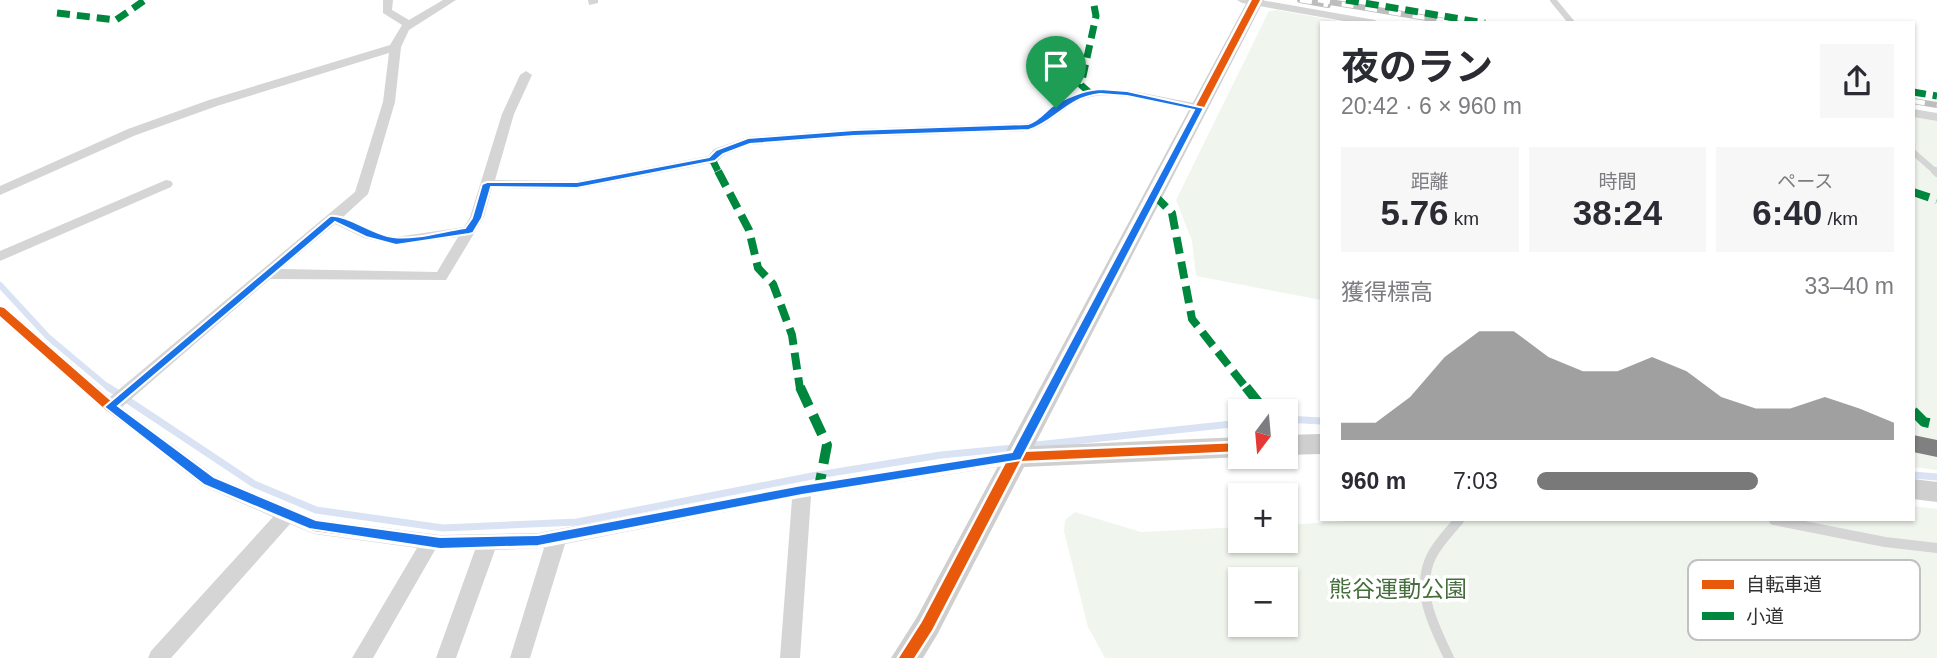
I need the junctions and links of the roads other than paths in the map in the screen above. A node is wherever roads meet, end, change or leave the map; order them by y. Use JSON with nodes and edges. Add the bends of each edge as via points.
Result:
{"nodes":[{"id":1,"x":388,"y":0,"type":"edge"},
{"id":2,"x":451,"y":0,"type":"edge"},
{"id":3,"x":1553,"y":0,"type":"edge"},
{"id":4,"x":1251,"y":1,"type":"edge"},
{"id":5,"x":1364,"y":21,"type":"edge"},
{"id":6,"x":1570,"y":21,"type":"edge"},
{"id":7,"x":408,"y":24,"type":"junction"},
{"id":8,"x":395,"y":47,"type":"junction"},
{"id":9,"x":526,"y":75,"type":"dead end"},
{"id":10,"x":1199,"y":108,"type":"junction"},
{"id":11,"x":1915,"y":113,"type":"edge"},
{"id":12,"x":1937,"y":117,"type":"edge"},
{"id":13,"x":1915,"y":154,"type":"edge"},
{"id":14,"x":1937,"y":173,"type":"edge"},
{"id":15,"x":166,"y":184,"type":"dead end"},
{"id":16,"x":487,"y":184,"type":"junction"},
{"id":17,"x":0,"y":191,"type":"edge"},
{"id":18,"x":334,"y":218,"type":"junction"},
{"id":19,"x":469,"y":231,"type":"junction"},
{"id":20,"x":0,"y":256,"type":"edge"},
{"id":21,"x":267,"y":274,"type":"junction"},
{"id":22,"x":0,"y":310,"type":"edge"},
{"id":23,"x":111,"y":406,"type":"junction"},
{"id":24,"x":1320,"y":444,"type":"edge"},
{"id":25,"x":1298,"y":445,"type":"edge"},
{"id":26,"x":1022,"y":446,"type":"junction"},
{"id":27,"x":1228,"y":447,"type":"edge"},
{"id":28,"x":1915,"y":489,"type":"edge"},
{"id":29,"x":802,"y":490,"type":"junction"},
{"id":30,"x":1937,"y":492,"type":"edge"},
{"id":31,"x":287,"y":514,"type":"junction"},
{"id":32,"x":1458,"y":521,"type":"edge"},
{"id":33,"x":1779,"y":521,"type":"edge"},
{"id":34,"x":557,"y":537,"type":"junction"},
{"id":35,"x":430,"y":542,"type":"junction"},
{"id":36,"x":488,"y":542,"type":"junction"},
{"id":37,"x":1937,"y":548,"type":"edge"},
{"id":38,"x":158,"y":658,"type":"edge"},
{"id":39,"x":362,"y":658,"type":"edge"},
{"id":40,"x":446,"y":658,"type":"edge"},
{"id":41,"x":520,"y":658,"type":"edge"},
{"id":42,"x":790,"y":658,"type":"edge"},
{"id":43,"x":906,"y":658,"type":"edge"},
{"id":44,"x":1449,"y":658,"type":"edge"}],
"edges":[{"from":1,"to":7,"type":"street","via":[[387,11]]},
{"from":2,"to":7,"type":"street"},
{"from":3,"to":6,"type":"lane"},
{"from":4,"to":5,"type":"street"},
{"from":4,"to":10,"type":"street"},
{"from":7,"to":8,"type":"street"},
{"from":8,"to":17,"type":"street","via":[[132,132]]},
{"from":8,"to":18,"type":"street","via":[[389,102],[361,194]]},
{"from":9,"to":16,"type":"street","via":[[508,114]]},
{"from":10,"to":16,"type":"street","via":[[1127,94],[1090,93],[1029,127],[748,141],[712,159],[577,185]]},
{"from":10,"to":26,"type":"street"},
{"from":11,"to":12,"type":"street"},
{"from":13,"to":14,"type":"lane"},
{"from":15,"to":20,"type":"street"},
{"from":16,"to":19,"type":"street"},
{"from":18,"to":19,"type":"street","via":[[369,235],[396,241]]},
{"from":18,"to":21,"type":"street"},
{"from":19,"to":21,"type":"street","via":[[441,277]]},
{"from":21,"to":23,"type":"street"},
{"from":22,"to":23,"type":"street"},
{"from":23,"to":31,"type":"street","via":[[209,481]]},
{"from":24,"to":25,"type":"street"},
{"from":26,"to":27,"type":"street"},
{"from":26,"to":29,"type":"street"},
{"from":26,"to":43,"type":"street"},
{"from":28,"to":30,"type":"street"},
{"from":29,"to":34,"type":"street"},
{"from":29,"to":42,"type":"street"},
{"from":31,"to":35,"type":"street","via":[[314,526]]},
{"from":31,"to":38,"type":"street"},
{"from":32,"to":44,"type":"lane","via":[[1430,558],[1423,592]]},
{"from":33,"to":37,"type":"lane"},
{"from":34,"to":36,"type":"street"},
{"from":34,"to":41,"type":"street"},
{"from":35,"to":36,"type":"street"},
{"from":35,"to":39,"type":"street"},
{"from":36,"to":40,"type":"street"}]}
